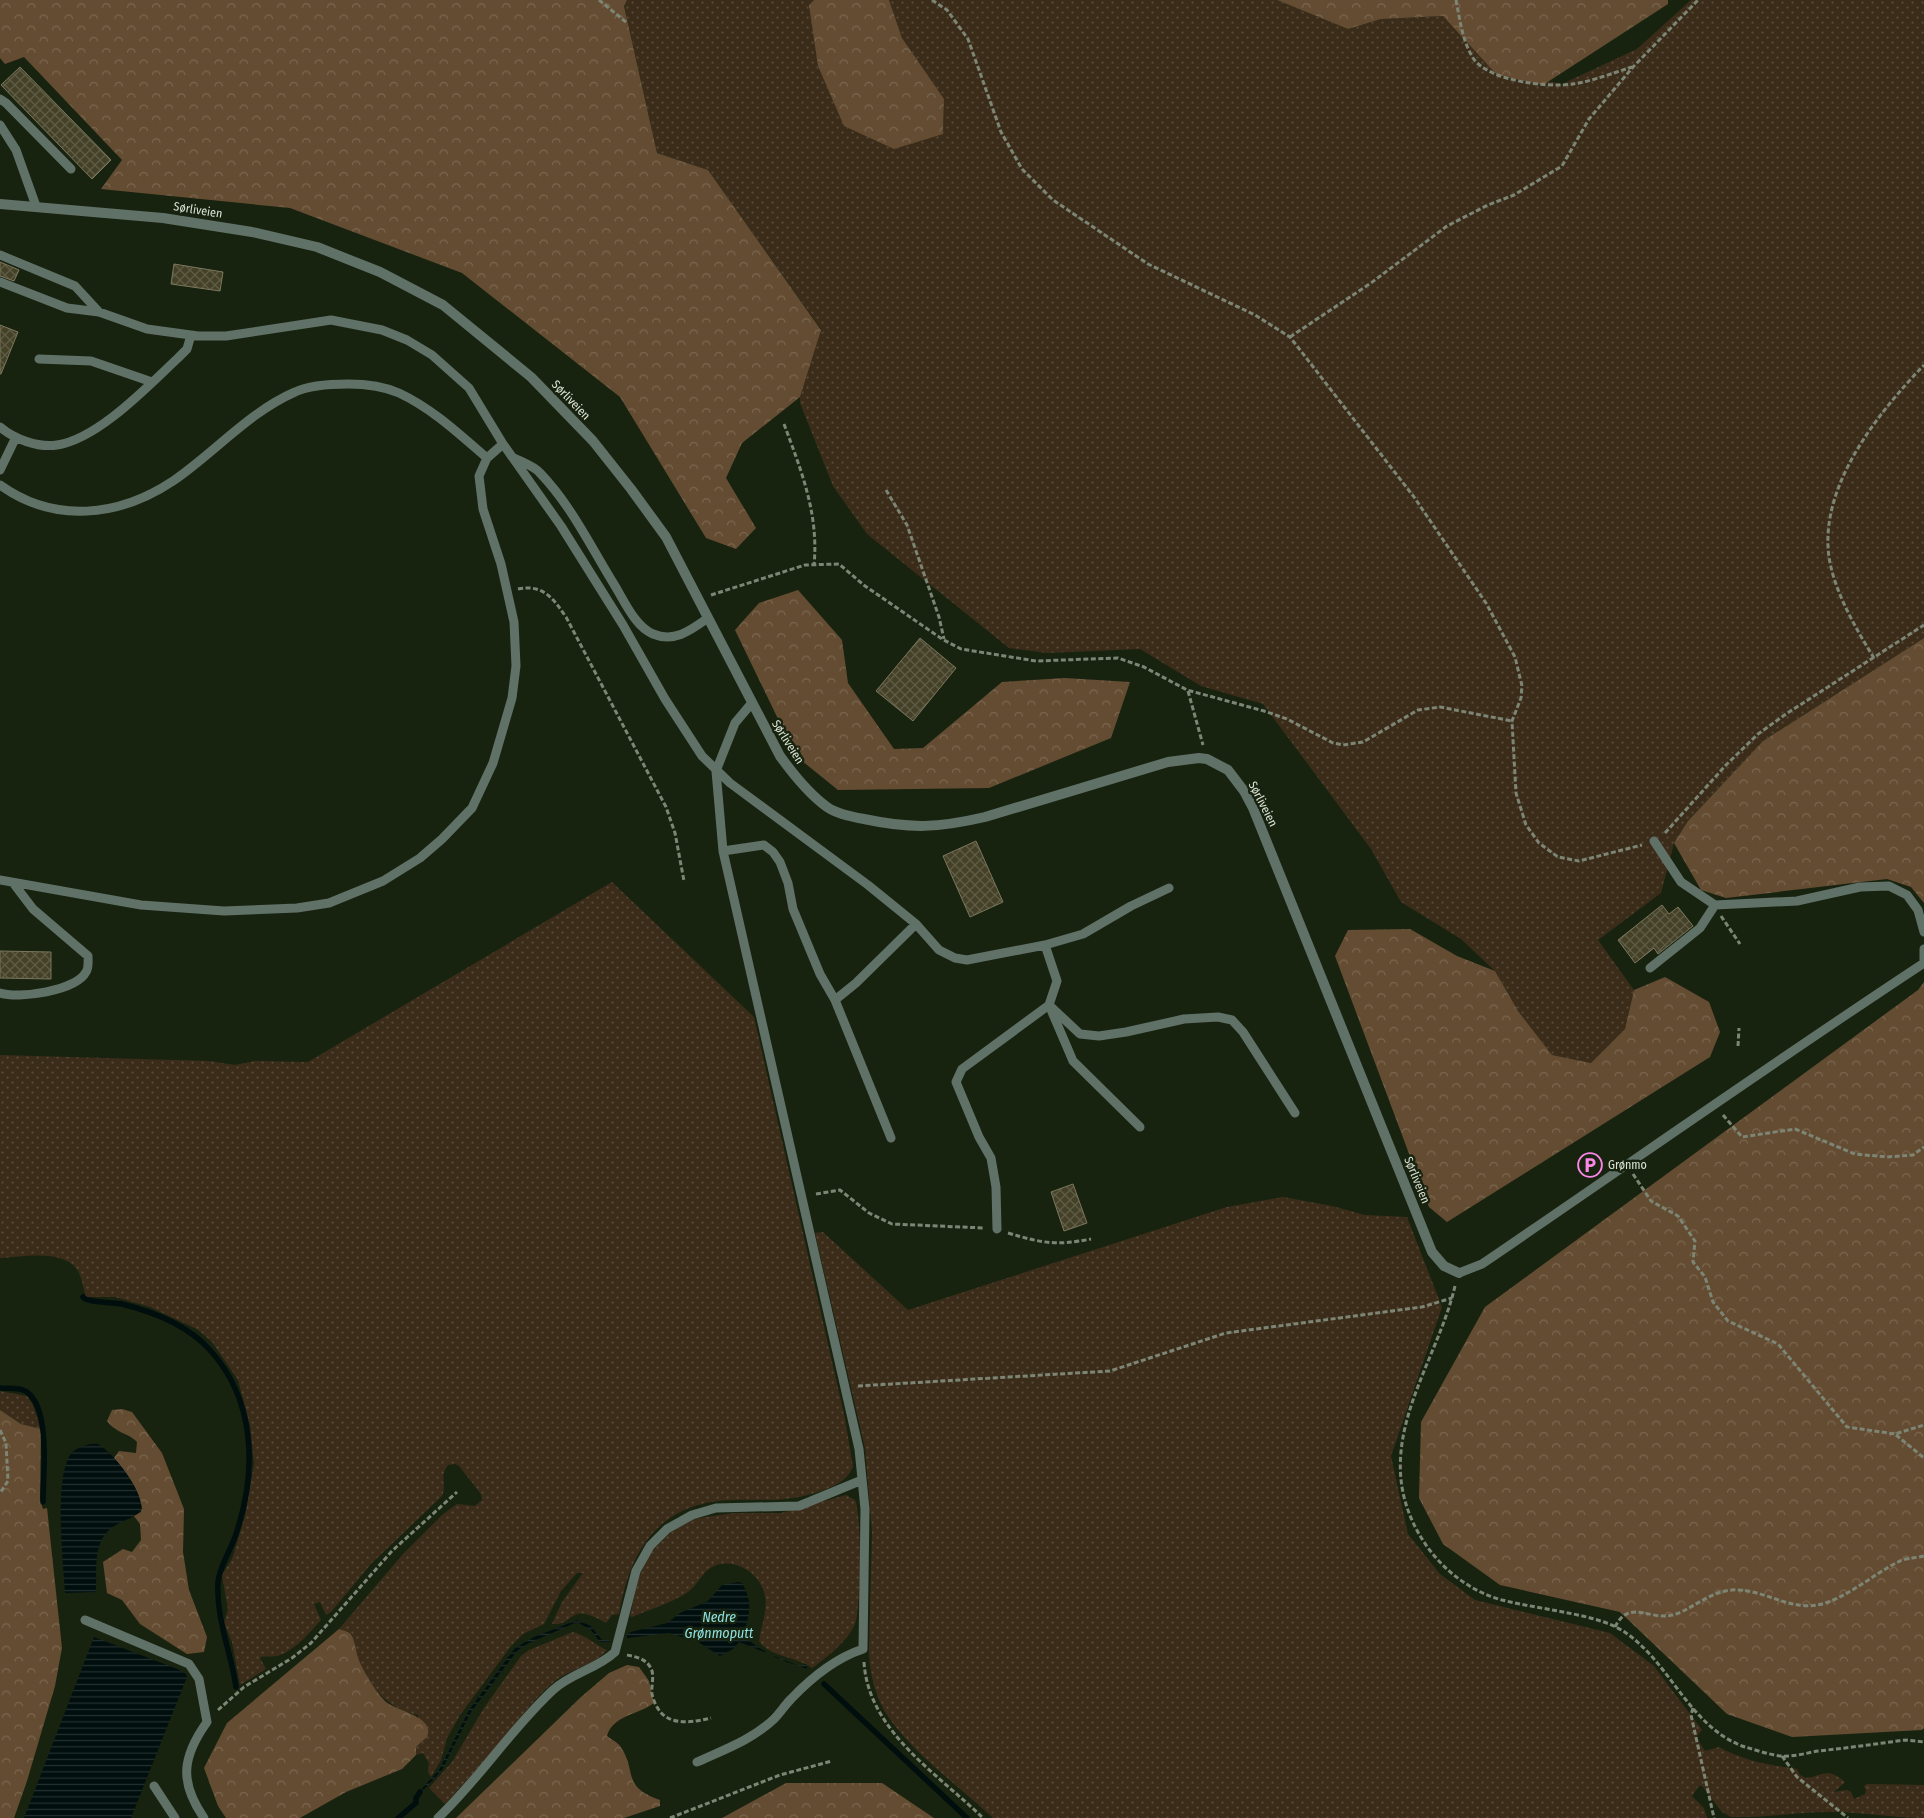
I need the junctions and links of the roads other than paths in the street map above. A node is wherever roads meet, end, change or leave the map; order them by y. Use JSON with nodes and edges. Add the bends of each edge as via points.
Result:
{"nodes":[{"id":1,"x":0,"y":99,"type":"edge"},
{"id":2,"x":0,"y":125,"type":"edge"},
{"id":3,"x":71,"y":169,"type":"dead end"},
{"id":4,"x":0,"y":204,"type":"edge"},
{"id":5,"x":36,"y":206,"type":"junction"},
{"id":6,"x":0,"y":255,"type":"edge"},
{"id":7,"x":0,"y":282,"type":"edge"},
{"id":8,"x":99,"y":312,"type":"junction"},
{"id":9,"x":192,"y":335,"type":"junction"},
{"id":10,"x":39,"y":359,"type":"dead end"},
{"id":11,"x":152,"y":382,"type":"junction"},
{"id":12,"x":0,"y":427,"type":"edge"},
{"id":13,"x":16,"y":437,"type":"junction"},
{"id":14,"x":503,"y":444,"type":"junction"},
{"id":15,"x":512,"y":457,"type":"junction"},
{"id":16,"x":487,"y":458,"type":"junction"},
{"id":17,"x":0,"y":470,"type":"edge"},
{"id":18,"x":0,"y":485,"type":"edge"},
{"id":19,"x":708,"y":618,"type":"junction"},
{"id":20,"x":751,"y":704,"type":"junction"},
{"id":21,"x":716,"y":772,"type":"junction"},
{"id":22,"x":1654,"y":841,"type":"road end"},
{"id":23,"x":723,"y":851,"type":"junction"},
{"id":24,"x":0,"y":880,"type":"edge"},
{"id":25,"x":14,"y":884,"type":"junction"},
{"id":26,"x":1169,"y":888,"type":"dead end"},
{"id":27,"x":1715,"y":905,"type":"junction"},
{"id":28,"x":916,"y":924,"type":"junction"},
{"id":29,"x":1924,"y":932,"type":"edge"},
{"id":30,"x":1045,"y":945,"type":"junction"},
{"id":31,"x":1924,"y":948,"type":"edge"},
{"id":32,"x":1650,"y":968,"type":"dead end"},
{"id":33,"x":0,"y":993,"type":"edge"},
{"id":34,"x":835,"y":1000,"type":"junction"},
{"id":35,"x":1049,"y":1005,"type":"junction"},
{"id":36,"x":1295,"y":1113,"type":"dead end"},
{"id":37,"x":1140,"y":1127,"type":"dead end"},
{"id":38,"x":891,"y":1138,"type":"dead end"},
{"id":39,"x":997,"y":1229,"type":"road end"},
{"id":40,"x":1458,"y":1272,"type":"joint"},
{"id":41,"x":862,"y":1480,"type":"junction"},
{"id":42,"x":85,"y":1620,"type":"dead end"},
{"id":43,"x":697,"y":1762,"type":"dead end"},
{"id":44,"x":154,"y":1786,"type":"dead end"},
{"id":45,"x":175,"y":1818,"type":"edge"},
{"id":46,"x":204,"y":1818,"type":"edge"},
{"id":47,"x":438,"y":1818,"type":"edge"}],
"edges":[{"from":1,"to":3,"type":"lane"},
{"from":2,"to":5,"type":"lane","via":[[16,150]]},
{"from":4,"to":5,"type":"street","name":"Sørliveien"},
{"from":5,"to":19,"type":"street","name":"Sørliveien","via":[[163,218],[252,232],[317,247],[380,272],[442,305],[531,377],[593,441],[666,537]]},
{"from":6,"to":8,"type":"lane","via":[[75,286]]},
{"from":7,"to":8,"type":"lane","via":[[67,308]]},
{"from":8,"to":9,"type":"lane","via":[[147,329]]},
{"from":9,"to":11,"type":"lane","via":[[187,349]]},
{"from":9,"to":14,"type":"lane","via":[[226,336],[330,320],[382,330],[432,355],[469,388]]},
{"from":10,"to":11,"type":"lane","via":[[91,361]]},
{"from":11,"to":13,"type":"lane","via":[[89,433],[57,445],[32,444]]},
{"from":12,"to":13,"type":"lane"},
{"from":13,"to":17,"type":"lane"},
{"from":14,"to":15,"type":"lane"},
{"from":14,"to":16,"type":"lane"},
{"from":15,"to":19,"type":"lane","via":[[539,471],[561,499],[630,611],[647,630],[661,636],[679,636]]},
{"from":15,"to":21,"type":"lane","via":[[562,526],[665,699]]},
{"from":16,"to":18,"type":"lane","via":[[438,416],[398,392],[367,384],[334,384],[298,391],[277,401],[173,481],[119,506],[71,512],[44,508]]},
{"from":16,"to":25,"type":"lane","via":[[479,476],[481,496],[514,622],[516,666],[512,698],[493,763],[472,808],[420,858],[383,881],[329,903],[297,908],[224,911],[141,905]]},
{"from":19,"to":20,"type":"street","name":"Sørliveien"},
{"from":20,"to":21,"type":"lane","via":[[735,723]]},
{"from":20,"to":40,"type":"street","name":"Sørliveien","via":[[794,775],[828,808],[900,827],[956,824],[1188,758],[1207,759],[1228,770],[1253,808],[1432,1252],[1444,1266]]},
{"from":21,"to":23,"type":"lane"},
{"from":21,"to":28,"type":"lane","via":[[868,884]]},
{"from":22,"to":27,"type":"lane","via":[[1681,882]]},
{"from":23,"to":34,"type":"lane","via":[[764,845],[773,852],[780,862],[793,909],[820,974]]},
{"from":23,"to":41,"type":"lane","via":[[846,1387]]},
{"from":24,"to":25,"type":"lane"},
{"from":25,"to":33,"type":"lane","via":[[33,909],[88,956],[88,962],[81,978],[52,991],[8,996]]},
{"from":26,"to":30,"type":"lane","via":[[1083,934]]},
{"from":27,"to":29,"type":"lane","via":[[1797,901],[1860,887],[1889,886],[1907,895],[1918,910]]},
{"from":27,"to":32,"type":"lane","via":[[1700,928]]},
{"from":28,"to":30,"type":"lane","via":[[939,950],[967,960]]},
{"from":28,"to":34,"type":"lane"},
{"from":30,"to":35,"type":"lane","via":[[1057,981]]},
{"from":31,"to":40,"type":"lane","via":[[1924,962],[1764,1068],[1482,1264]]},
{"from":34,"to":38,"type":"lane"},
{"from":35,"to":36,"type":"lane","via":[[1080,1034],[1099,1036],[1184,1019],[1218,1017],[1232,1020]]},
{"from":35,"to":37,"type":"lane","via":[[1073,1061]]},
{"from":35,"to":39,"type":"lane","via":[[962,1069],[956,1082],[991,1158]]},
{"from":41,"to":43,"type":"lane","via":[[866,1558],[863,1649],[850,1653],[822,1672],[792,1698],[774,1720],[744,1741]]},
{"from":41,"to":47,"type":"lane","via":[[799,1506],[716,1508],[692,1515],[667,1529],[650,1546],[636,1571],[614,1652],[608,1659],[556,1688],[528,1715]]},
{"from":42,"to":46,"type":"lane","via":[[193,1668],[199,1679],[207,1722],[192,1747],[186,1772],[190,1792]]},
{"from":44,"to":45,"type":"lane"}]}
